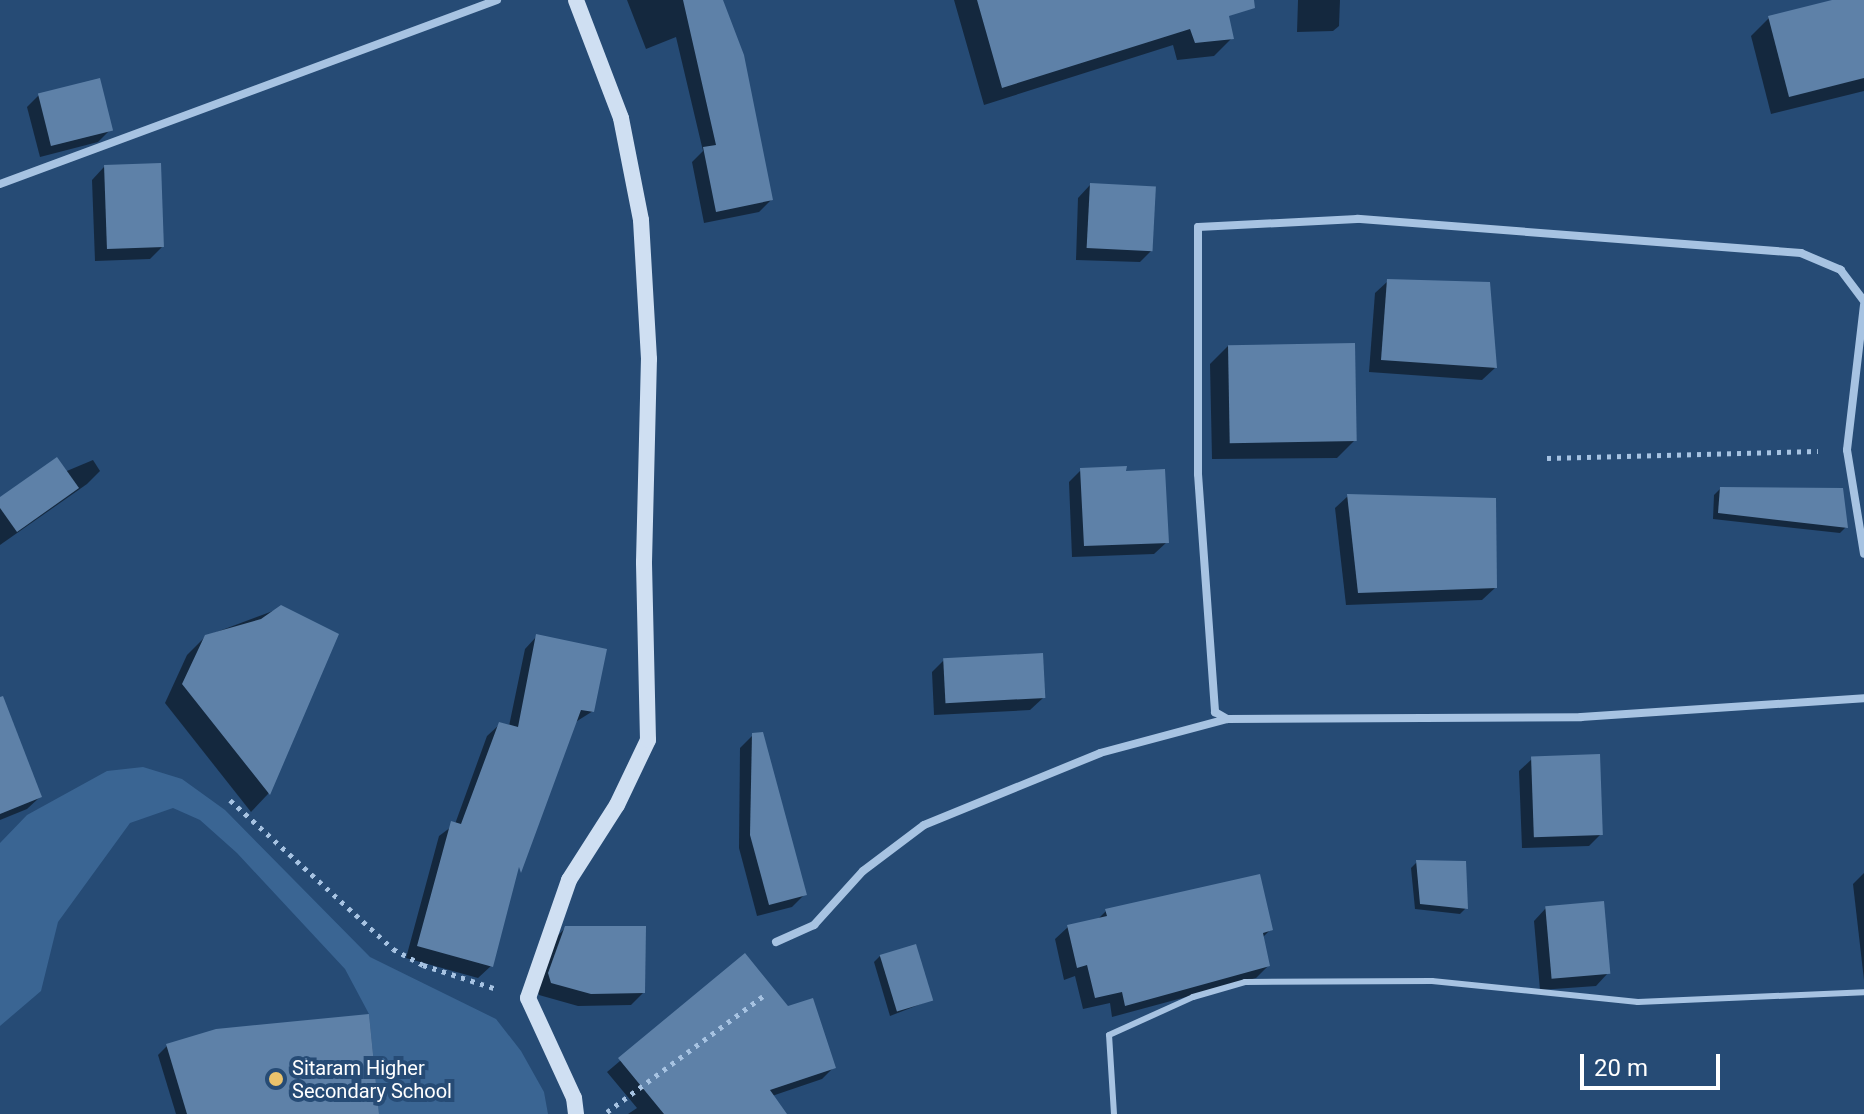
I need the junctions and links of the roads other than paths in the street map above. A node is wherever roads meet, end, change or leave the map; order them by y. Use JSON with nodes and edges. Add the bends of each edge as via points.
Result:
{"nodes":[{"id":1,"x":497,"y":0,"type":"edge"},
{"id":2,"x":576,"y":0,"type":"edge"},
{"id":3,"x":0,"y":184,"type":"edge"},
{"id":4,"x":1864,"y":303,"type":"edge"},
{"id":5,"x":1864,"y":554,"type":"edge"},
{"id":6,"x":1864,"y":698,"type":"edge"},
{"id":7,"x":1227,"y":719,"type":"junction"},
{"id":8,"x":776,"y":942,"type":"dead end"},
{"id":9,"x":1864,"y":992,"type":"edge"},
{"id":10,"x":576,"y":1114,"type":"edge"},
{"id":11,"x":1114,"y":1114,"type":"edge"}],
"edges":[{"from":1,"to":3,"type":"street"},
{"from":2,"to":10,"type":"main road","via":[[621,118],[641,220],[649,359],[644,562],[648,740],[617,805],[569,880],[528,998],[574,1098]]},
{"from":4,"to":5,"type":"street","via":[[1847,450]]},
{"from":4,"to":7,"type":"street","via":[[1841,270],[1801,253],[1357,219],[1198,227],[1198,474],[1210,696],[1215,712]]},
{"from":6,"to":7,"type":"street","via":[[1581,717]]},
{"from":7,"to":8,"type":"street","via":[[1100,753],[924,825],[863,871],[814,925]]},
{"from":9,"to":11,"type":"lane","via":[[1638,1002],[1432,981],[1245,982],[1193,997],[1109,1035]]}]}
